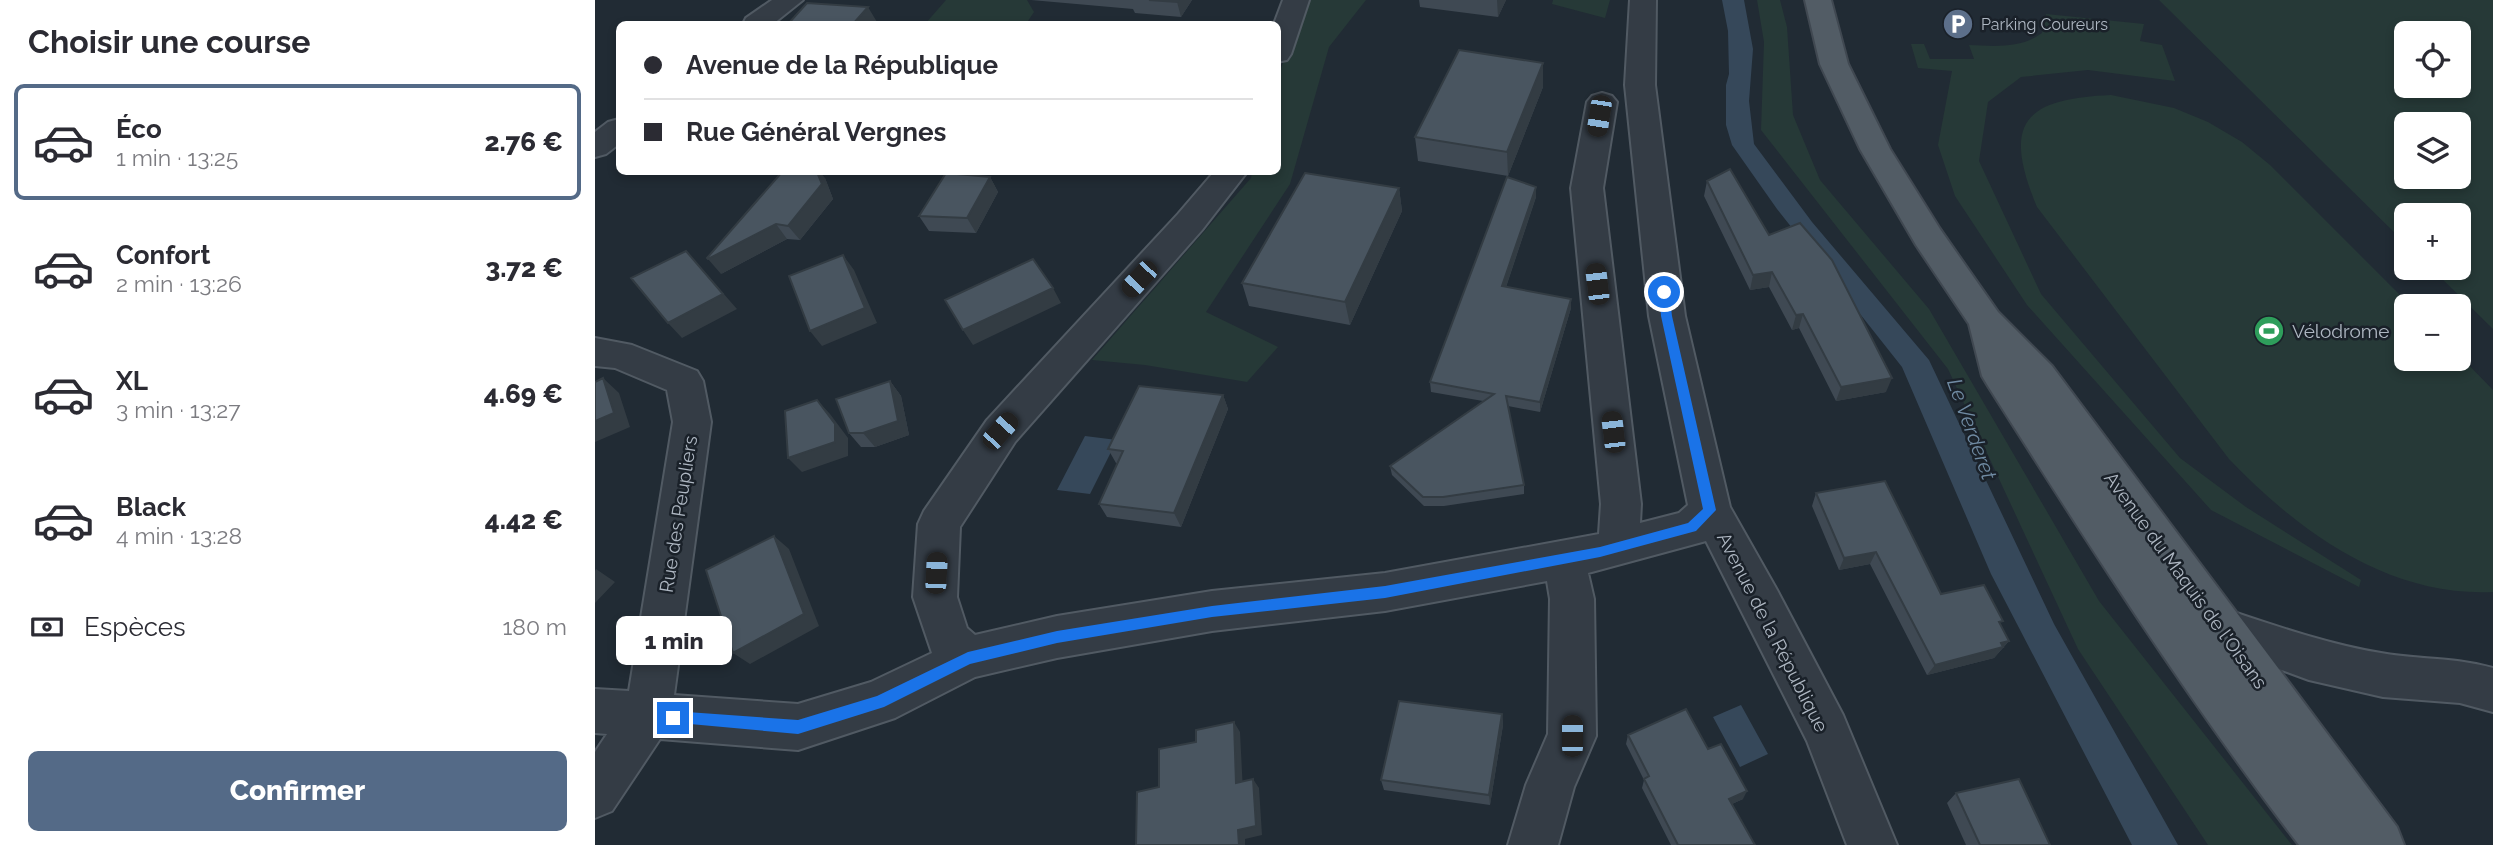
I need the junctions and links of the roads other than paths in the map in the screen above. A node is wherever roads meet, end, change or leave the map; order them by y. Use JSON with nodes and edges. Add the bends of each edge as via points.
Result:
{"nodes":[{"id":1,"x":790,"y":0,"type":"edge"},
{"id":2,"x":1296,"y":0,"type":"edge"},
{"id":3,"x":1643,"y":0,"type":"edge"},
{"id":4,"x":1818,"y":0,"type":"edge"},
{"id":5,"x":760,"y":21,"type":"edge"},
{"id":6,"x":1281,"y":43,"type":"edge"},
{"id":7,"x":1602,"y":103,"type":"dead end"},
{"id":8,"x":616,"y":131,"type":"edge"},
{"id":9,"x":595,"y":148,"type":"edge"},
{"id":10,"x":1229,"y":175,"type":"edge"},
{"id":11,"x":1985,"y":321,"type":"junction"},
{"id":12,"x":603,"y":358,"type":"edge"},
{"id":13,"x":1710,"y":510,"type":"junction"},
{"id":14,"x":1623,"y":546,"type":"junction"},
{"id":15,"x":1563,"y":557,"type":"junction"},
{"id":16,"x":2136,"y":580,"type":"junction"},
{"id":17,"x":2220,"y":628,"type":"junction"},
{"id":18,"x":968,"y":658,"type":"junction"},
{"id":19,"x":2493,"y":690,"type":"edge"},
{"id":20,"x":595,"y":711,"type":"edge"},
{"id":21,"x":648,"y":716,"type":"junction"},
{"id":22,"x":595,"y":794,"type":"edge"},
{"id":23,"x":1533,"y":845,"type":"edge"},
{"id":24,"x":1872,"y":845,"type":"edge"},
{"id":25,"x":2330,"y":845,"type":"edge"},
{"id":26,"x":2379,"y":845,"type":"edge"}],
"edges":[{"from":1,"to":5,"type":"street"},
{"from":2,"to":6,"type":"street"},
{"from":3,"to":13,"type":"street","name":"Avenue de la République","via":[[1640,85],[1667,316]]},
{"from":4,"to":11,"type":"main road","name":"Avenue du Maquis de l'Oisans","via":[[1834,64],[1851,104],[1928,237]]},
{"from":7,"to":14,"type":"street","via":[[1587,188]]},
{"from":8,"to":9,"type":"street"},
{"from":10,"to":18,"type":"street","via":[[1000,431],[939,524],[935,597],[949,641]]},
{"from":11,"to":16,"type":"main road","name":"Avenue du Maquis de l'Oisans","via":[[2001,376]]},
{"from":11,"to":17,"type":"main road","name":"Avenue du Maquis de l'Oisans","via":[[2039,376]]},
{"from":12,"to":21,"type":"street","name":"Rue des Peupliers","via":[[684,381],[692,422]]},
{"from":13,"to":14,"type":"street","via":[[1692,528]]},
{"from":13,"to":24,"type":"street","name":"Avenue de la République","via":[[1826,732]]},
{"from":14,"to":15,"type":"street"},
{"from":15,"to":18,"type":"street","via":[[1385,592],[1212,611],[1057,637]]},
{"from":15,"to":23,"type":"street","via":[[1572,598],[1572,736],[1550,785]]},
{"from":16,"to":17,"type":"street","via":[[2186,614]]},
{"from":16,"to":25,"type":"main road","name":"Avenue du Maquis de l'Oisans","via":[[2244,736]]},
{"from":17,"to":19,"type":"street","via":[[2309,659]]},
{"from":17,"to":26,"type":"main road","name":"Avenue du Maquis de l'Oisans"},
{"from":18,"to":21,"type":"street","via":[[879,702],[798,727]]},
{"from":20,"to":21,"type":"street"},
{"from":21,"to":22,"type":"street"}]}
